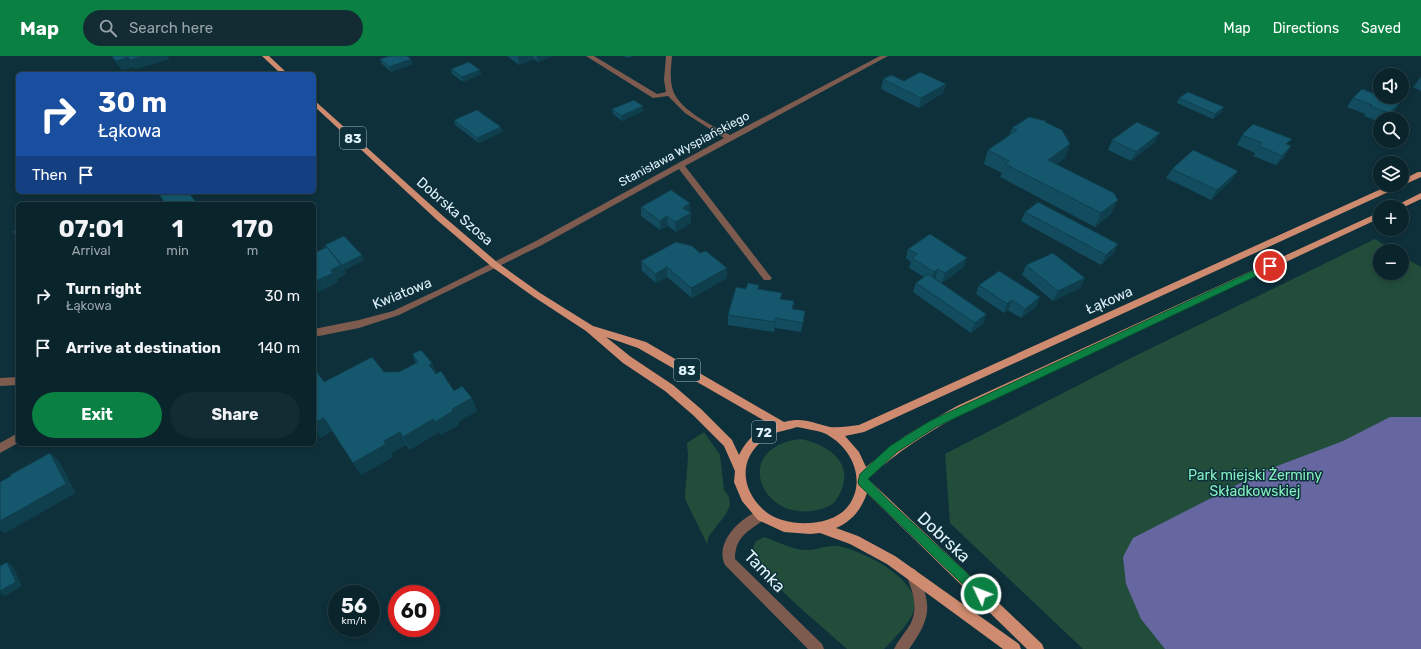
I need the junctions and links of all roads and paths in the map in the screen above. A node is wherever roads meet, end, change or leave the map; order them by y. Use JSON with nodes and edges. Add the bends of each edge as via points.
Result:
{"nodes":[{"id":1,"x":266,"y":56,"type":"edge"},
{"id":2,"x":589,"y":56,"type":"edge"},
{"id":3,"x":669,"y":56,"type":"edge"},
{"id":4,"x":884,"y":56,"type":"edge"},
{"id":5,"x":282,"y":72,"type":"edge"},
{"id":6,"x":670,"y":94,"type":"junction"},
{"id":7,"x":316,"y":104,"type":"edge"},
{"id":8,"x":729,"y":138,"type":"junction"},
{"id":9,"x":680,"y":165,"type":"junction"},
{"id":10,"x":1421,"y":174,"type":"edge"},
{"id":11,"x":1409,"y":180,"type":"edge"},
{"id":12,"x":1382,"y":192,"type":"edge"},
{"id":13,"x":1421,"y":196,"type":"edge"},
{"id":14,"x":1409,"y":202,"type":"edge"},
{"id":15,"x":1373,"y":218,"type":"edge"},
{"id":16,"x":495,"y":265,"type":"junction"},
{"id":17,"x":767,"y":278,"type":"dead end"},
{"id":18,"x":589,"y":328,"type":"junction"},
{"id":19,"x":316,"y":333,"type":"edge"},
{"id":20,"x":16,"y":381,"type":"edge"},
{"id":21,"x":0,"y":382,"type":"edge"},
{"id":22,"x":780,"y":425,"type":"junction"},
{"id":23,"x":830,"y":431,"type":"junction"},
{"id":24,"x":16,"y":439,"type":"edge"},
{"id":25,"x":0,"y":448,"type":"edge"},
{"id":26,"x":739,"y":468,"type":"junction"},
{"id":27,"x":863,"y":480,"type":"junction"},
{"id":28,"x":761,"y":515,"type":"junction"},
{"id":29,"x":821,"y":528,"type":"junction"},
{"id":30,"x":912,"y":574,"type":"junction"},
{"id":31,"x":817,"y":649,"type":"edge"},
{"id":32,"x":901,"y":649,"type":"edge"},
{"id":33,"x":1014,"y":649,"type":"edge"},
{"id":34,"x":1037,"y":649,"type":"edge"}],
"edges":[{"from":1,"to":5,"type":"main road"},
{"from":2,"to":6,"type":"street","via":[[656,96]]},
{"from":3,"to":6,"type":"street"},
{"from":4,"to":8,"type":"street","name":"Stanisława Wyspiańskiego"},
{"from":6,"to":8,"type":"street","via":[[688,113]]},
{"from":7,"to":16,"type":"main road","name":"Dobrska Szosa","number":"83"},
{"from":8,"to":9,"type":"street","name":"Stanisława Wyspiańskiego"},
{"from":9,"to":16,"type":"street","name":"Stanisława Wyspiańskiego"},
{"from":9,"to":17,"type":"street"},
{"from":10,"to":11,"type":"main road"},
{"from":12,"to":23,"type":"main road","name":"Łąkowa","number":"72","via":[[860,429]]},
{"from":13,"to":14,"type":"main road"},
{"from":15,"to":27,"type":"main road","via":[[961,409],[893,449]]},
{"from":16,"to":18,"type":"main road","name":"Dobrska Szosa","number":"83"},
{"from":16,"to":19,"type":"street","name":"Kwiatowa","via":[[396,313]]},
{"from":18,"to":22,"type":"main road","name":"Dobrska Szosa","number":"83","via":[[642,345]]},
{"from":18,"to":26,"type":"main road","name":"Dobrska Szosa","number":"83","via":[[702,416],[728,443]]},
{"from":20,"to":21,"type":"street"},
{"from":22,"to":23,"type":"main road","number":"72","via":[[814,425]]},
{"from":22,"to":26,"type":"main road","number":"72","via":[[765,431],[752,441],[743,453]]},
{"from":23,"to":27,"type":"main road","number":"72","via":[[853,451],[860,463]]},
{"from":24,"to":25,"type":"street"},
{"from":26,"to":28,"type":"main road","number":"72","via":[[740,485],[748,501]]},
{"from":27,"to":29,"type":"main road","number":"72","via":[[860,497],[852,511],[838,522]]},
{"from":27,"to":34,"type":"main road","name":"Dobrska","number":"72"},
{"from":28,"to":29,"type":"main road","number":"72","via":[[779,525],[800,530]]},
{"from":28,"to":31,"type":"street","name":"Tamka","via":[[730,541],[729,561]]},
{"from":29,"to":30,"type":"main road","number":"72","via":[[854,540]]},
{"from":30,"to":32,"type":"street","via":[[922,596],[922,616],[915,631]]},
{"from":30,"to":33,"type":"main road","number":"72"}]}
